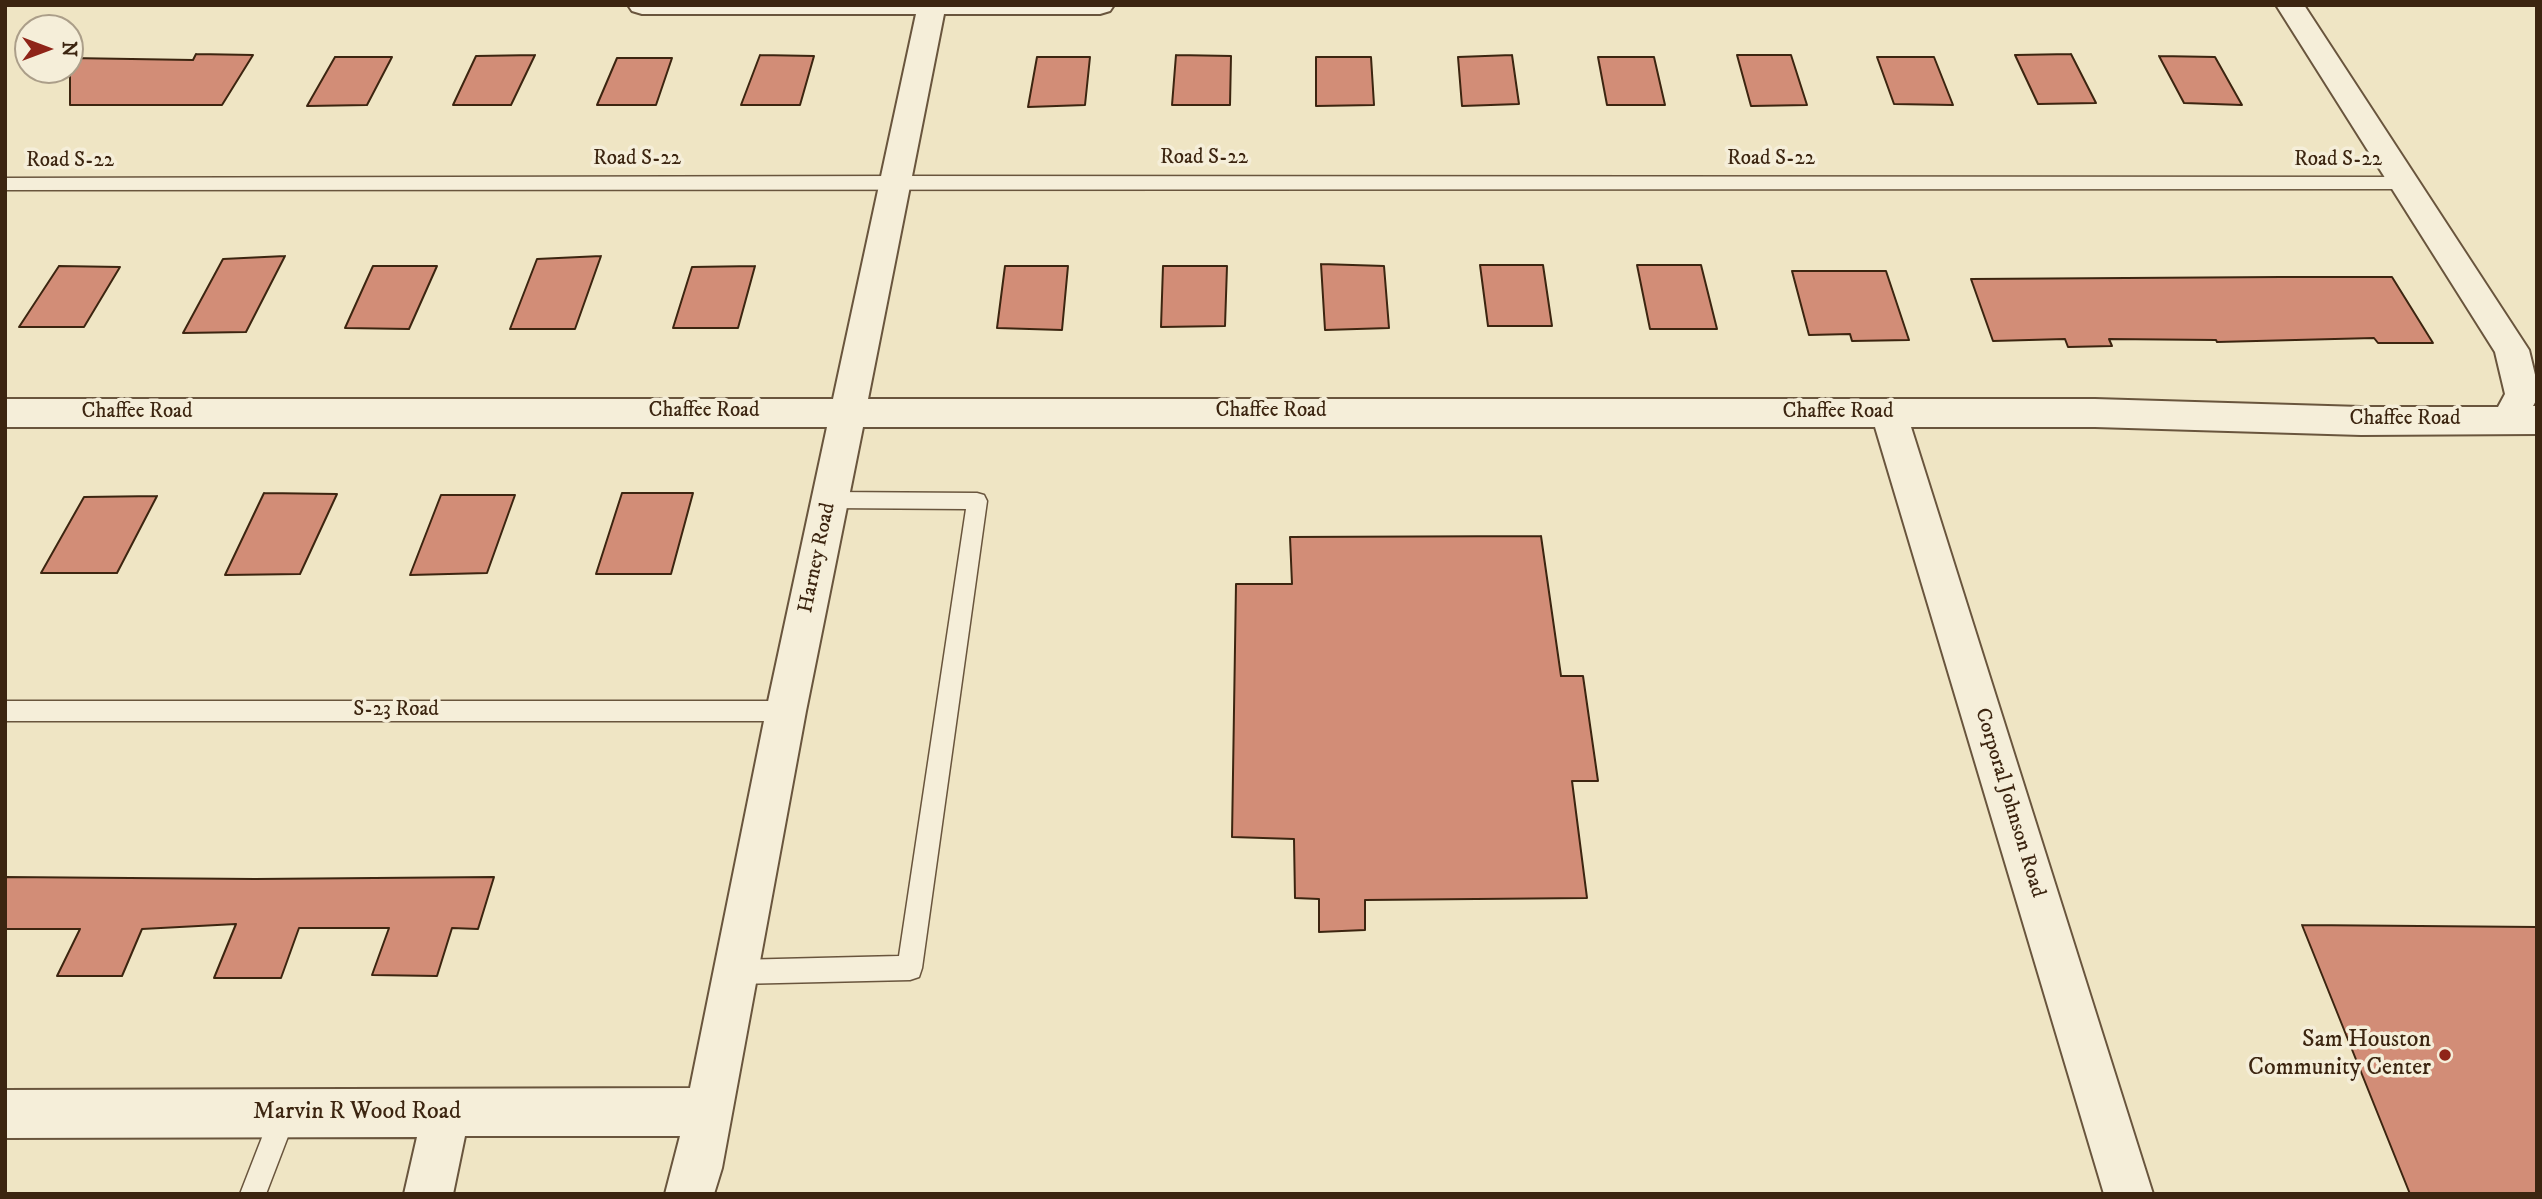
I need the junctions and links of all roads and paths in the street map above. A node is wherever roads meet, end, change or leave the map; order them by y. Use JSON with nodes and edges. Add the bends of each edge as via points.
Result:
{"nodes":[{"id":1,"x":642,"y":5,"type":"edge"},
{"id":2,"x":932,"y":5,"type":"edge"},
{"id":3,"x":1100,"y":5,"type":"edge"},
{"id":4,"x":2290,"y":5,"type":"edge"},
{"id":5,"x":896,"y":182,"type":"junction"},
{"id":6,"x":2402,"y":183,"type":"junction"},
{"id":7,"x":5,"y":184,"type":"edge"},
{"id":8,"x":848,"y":412,"type":"junction"},
{"id":9,"x":5,"y":413,"type":"edge"},
{"id":10,"x":1889,"y":413,"type":"junction"},
{"id":11,"x":2523,"y":420,"type":"edge"},
{"id":12,"x":830,"y":500,"type":"junction"},
{"id":13,"x":5,"y":711,"type":"edge"},
{"id":14,"x":786,"y":712,"type":"junction"},
{"id":15,"x":736,"y":972,"type":"junction"},
{"id":16,"x":709,"y":1112,"type":"junction"},
{"id":17,"x":284,"y":1113,"type":"junction"},
{"id":18,"x":447,"y":1113,"type":"junction"},
{"id":19,"x":5,"y":1114,"type":"edge"},
{"id":20,"x":254,"y":1194,"type":"edge"},
{"id":21,"x":428,"y":1194,"type":"edge"},
{"id":22,"x":689,"y":1194,"type":"edge"},
{"id":23,"x":2129,"y":1194,"type":"edge"}],
"edges":[{"from":1,"to":2,"type":"street"},
{"from":2,"to":3,"type":"street"},
{"from":2,"to":5,"type":"street","name":"Harney Road"},
{"from":4,"to":6,"type":"street"},
{"from":5,"to":6,"type":"lane","name":"Road S-22"},
{"from":5,"to":7,"type":"lane","name":"Road S-22"},
{"from":5,"to":8,"type":"street","name":"Harney Road"},
{"from":6,"to":11,"type":"street","via":[[2512,349]]},
{"from":8,"to":9,"type":"street","name":"Chaffee Road"},
{"from":8,"to":10,"type":"street","name":"Chaffee Road"},
{"from":8,"to":12,"type":"street","name":"Harney Road"},
{"from":10,"to":11,"type":"street","name":"Chaffee Road"},
{"from":10,"to":23,"type":"street","name":"Corporal Johnson Road"},
{"from":12,"to":14,"type":"street","name":"Harney Road"},
{"from":12,"to":15,"type":"lane","via":[[977,501],[910,968]]},
{"from":13,"to":14,"type":"lane","name":"S-23 Road"},
{"from":14,"to":15,"type":"street","name":"Harney Road"},
{"from":15,"to":16,"type":"street","name":"Harney Road"},
{"from":16,"to":18,"type":"street","name":"Marvin R Wood Road"},
{"from":16,"to":22,"type":"street","name":"Harney Road"},
{"from":17,"to":18,"type":"street","name":"Marvin R Wood Road"},
{"from":17,"to":19,"type":"street","name":"Marvin R Wood Road"},
{"from":17,"to":20,"type":"lane"},
{"from":18,"to":21,"type":"street"}]}
